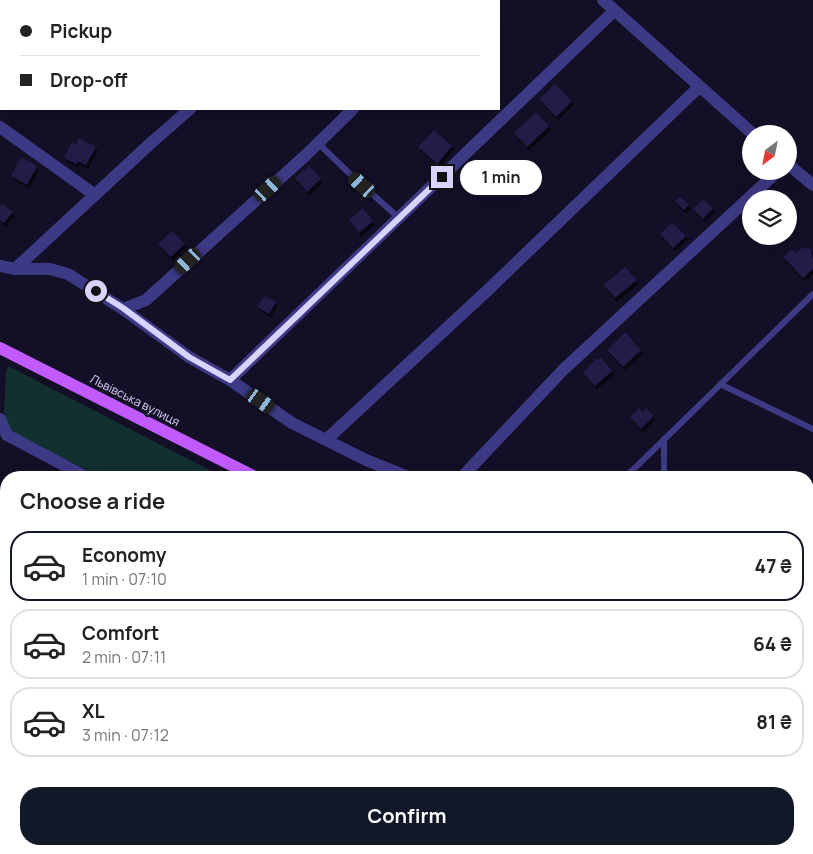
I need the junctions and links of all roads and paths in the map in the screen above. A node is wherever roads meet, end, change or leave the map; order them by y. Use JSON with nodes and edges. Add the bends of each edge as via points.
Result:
{"nodes":[{"id":1,"x":604,"y":0,"type":"edge"},
{"id":2,"x":614,"y":11,"type":"junction"},
{"id":3,"x":699,"y":87,"type":"junction"},
{"id":4,"x":188,"y":110,"type":"edge"},
{"id":5,"x":352,"y":110,"type":"edge"},
{"id":6,"x":743,"y":125,"type":"edge"},
{"id":7,"x":0,"y":127,"type":"edge"},
{"id":8,"x":318,"y":142,"type":"junction"},
{"id":9,"x":798,"y":172,"type":"edge"},
{"id":10,"x":768,"y":180,"type":"edge"},
{"id":11,"x":813,"y":185,"type":"edge"},
{"id":12,"x":96,"y":195,"type":"junction"},
{"id":13,"x":399,"y":218,"type":"junction"},
{"id":14,"x":0,"y":266,"type":"edge"},
{"id":15,"x":15,"y":269,"type":"junction"},
{"id":16,"x":813,"y":294,"type":"edge"},
{"id":17,"x":123,"y":308,"type":"junction"},
{"id":18,"x":0,"y":348,"type":"edge"},
{"id":19,"x":230,"y":380,"type":"junction"},
{"id":20,"x":720,"y":384,"type":"junction"},
{"id":21,"x":0,"y":419,"type":"edge"},
{"id":22,"x":813,"y":429,"type":"edge"},
{"id":23,"x":327,"y":439,"type":"junction"},
{"id":24,"x":664,"y":439,"type":"junction"},
{"id":25,"x":75,"y":471,"type":"edge"},
{"id":26,"x":243,"y":471,"type":"edge"},
{"id":27,"x":394,"y":471,"type":"edge"},
{"id":28,"x":468,"y":471,"type":"edge"},
{"id":29,"x":630,"y":471,"type":"edge"},
{"id":30,"x":664,"y":471,"type":"edge"}],
"edges":[{"from":1,"to":2,"type":"street"},
{"from":2,"to":3,"type":"street"},
{"from":2,"to":13,"type":"street"},
{"from":3,"to":6,"type":"street"},
{"from":3,"to":23,"type":"street"},
{"from":4,"to":12,"type":"street"},
{"from":5,"to":8,"type":"street"},
{"from":7,"to":12,"type":"street"},
{"from":8,"to":13,"type":"lane"},
{"from":8,"to":17,"type":"street","via":[[146,300]]},
{"from":9,"to":11,"type":"street"},
{"from":10,"to":28,"type":"street","via":[[563,370]]},
{"from":12,"to":15,"type":"street"},
{"from":13,"to":19,"type":"street"},
{"from":14,"to":15,"type":"street"},
{"from":15,"to":17,"type":"street","via":[[50,269],[68,274]]},
{"from":16,"to":20,"type":"lane"},
{"from":17,"to":19,"type":"street","via":[[189,357]]},
{"from":18,"to":26,"type":"main road","name":"Львівська вулиця"},
{"from":19,"to":23,"type":"street","via":[[292,423]]},
{"from":20,"to":22,"type":"lane"},
{"from":20,"to":24,"type":"lane"},
{"from":21,"to":25,"type":"street","via":[[7,435]]},
{"from":23,"to":27,"type":"street"},
{"from":24,"to":29,"type":"lane"},
{"from":24,"to":30,"type":"lane"}]}
